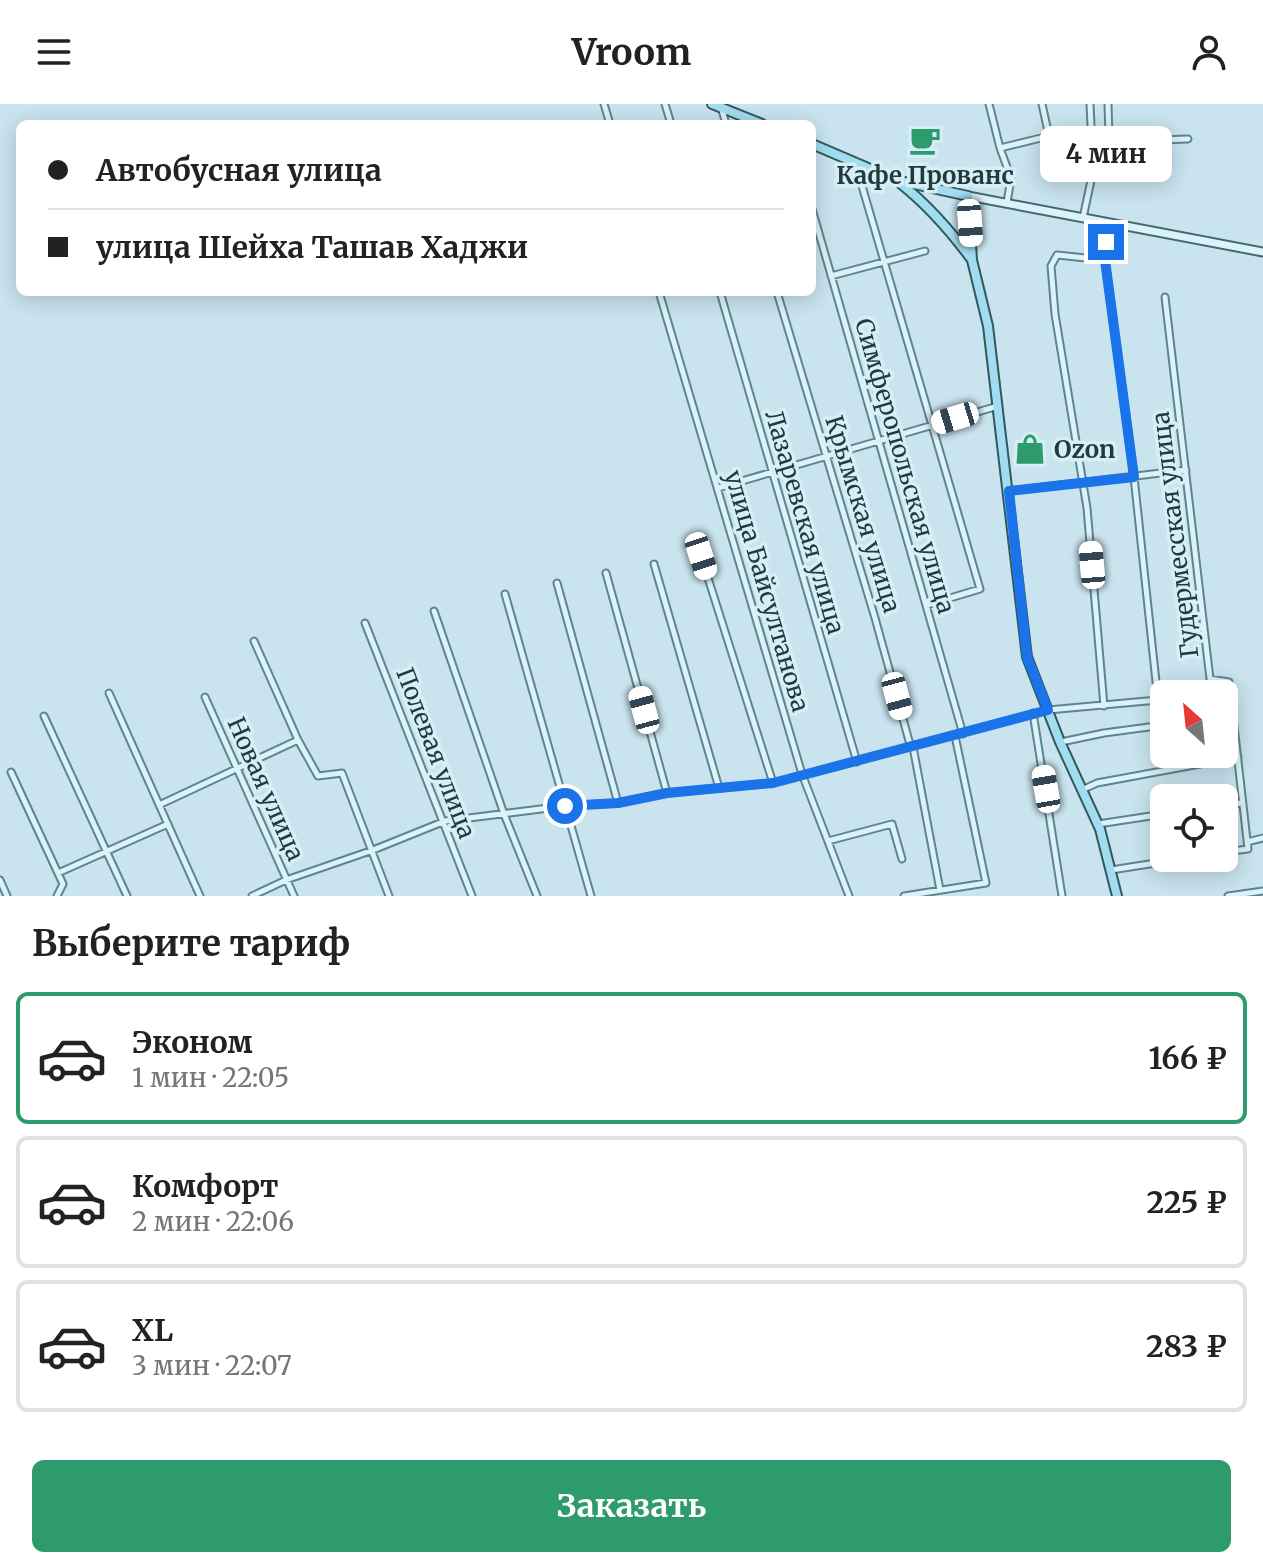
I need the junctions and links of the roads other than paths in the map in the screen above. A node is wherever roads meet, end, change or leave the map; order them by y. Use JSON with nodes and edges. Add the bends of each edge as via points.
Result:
{"nodes":[{"id":1,"x":989,"y":104,"type":"edge"},
{"id":2,"x":1042,"y":104,"type":"edge"},
{"id":3,"x":1090,"y":104,"type":"edge"},
{"id":4,"x":1108,"y":104,"type":"edge"},
{"id":5,"x":717,"y":106,"type":"edge"},
{"id":6,"x":752,"y":120,"type":"edge"},
{"id":7,"x":1188,"y":139,"type":"dead end"},
{"id":8,"x":816,"y":146,"type":"edge"},
{"id":9,"x":1000,"y":148,"type":"junction"},
{"id":10,"x":896,"y":180,"type":"junction"},
{"id":11,"x":862,"y":186,"type":"dead end"},
{"id":12,"x":968,"y":196,"type":"junction"},
{"id":13,"x":1007,"y":203,"type":"junction"},
{"id":14,"x":1083,"y":219,"type":"junction"},
{"id":15,"x":816,"y":223,"type":"edge"},
{"id":16,"x":1106,"y":223,"type":"junction"},
{"id":17,"x":925,"y":251,"type":"dead end"},
{"id":18,"x":1263,"y":252,"type":"edge"},
{"id":19,"x":972,"y":260,"type":"junction"},
{"id":20,"x":1105,"y":260,"type":"junction"},
{"id":21,"x":884,"y":262,"type":"junction"},
{"id":22,"x":831,"y":276,"type":"junction"},
{"id":23,"x":660,"y":296,"type":"edge"},
{"id":24,"x":721,"y":296,"type":"edge"},
{"id":25,"x":778,"y":296,"type":"edge"},
{"id":26,"x":1165,"y":297,"type":"dead end"},
{"id":27,"x":999,"y":405,"type":"junction"},
{"id":28,"x":933,"y":425,"type":"junction"},
{"id":29,"x":877,"y":441,"type":"junction"},
{"id":30,"x":826,"y":456,"type":"junction"},
{"id":31,"x":1186,"y":470,"type":"junction"},
{"id":32,"x":772,"y":472,"type":"junction"},
{"id":33,"x":1134,"y":477,"type":"junction"},
{"id":34,"x":1083,"y":481,"type":"junction"},
{"id":35,"x":718,"y":488,"type":"junction"},
{"id":36,"x":1009,"y":491,"type":"junction"},
{"id":37,"x":701,"y":556,"type":"dead end"},
{"id":38,"x":654,"y":564,"type":"dead end"},
{"id":39,"x":606,"y":573,"type":"dead end"},
{"id":40,"x":557,"y":583,"type":"dead end"},
{"id":41,"x":505,"y":594,"type":"dead end"},
{"id":42,"x":927,"y":605,"type":"junction"},
{"id":43,"x":434,"y":611,"type":"dead end"},
{"id":44,"x":365,"y":623,"type":"dead end"},
{"id":45,"x":254,"y":641,"type":"dead end"},
{"id":46,"x":1216,"y":680,"type":"edge"},
{"id":47,"x":109,"y":693,"type":"dead end"},
{"id":48,"x":205,"y":697,"type":"dead end"},
{"id":49,"x":1104,"y":706,"type":"junction"},
{"id":50,"x":1048,"y":710,"type":"junction"},
{"id":51,"x":1033,"y":713,"type":"junction"},
{"id":52,"x":44,"y":716,"type":"dead end"},
{"id":53,"x":1150,"y":727,"type":"edge"},
{"id":54,"x":963,"y":734,"type":"junction"},
{"id":55,"x":955,"y":736,"type":"junction"},
{"id":56,"x":298,"y":740,"type":"junction"},
{"id":57,"x":1060,"y":742,"type":"junction"},
{"id":58,"x":912,"y":747,"type":"junction"},
{"id":59,"x":1238,"y":757,"type":"edge"},
{"id":60,"x":857,"y":762,"type":"junction"},
{"id":61,"x":1178,"y":768,"type":"edge"},
{"id":62,"x":238,"y":769,"type":"junction"},
{"id":63,"x":11,"y":772,"type":"dead end"},
{"id":64,"x":802,"y":774,"type":"junction"},
{"id":65,"x":773,"y":783,"type":"junction"},
{"id":66,"x":719,"y":788,"type":"junction"},
{"id":67,"x":1084,"y":789,"type":"junction"},
{"id":68,"x":667,"y":793,"type":"junction"},
{"id":69,"x":618,"y":803,"type":"junction"},
{"id":70,"x":1238,"y":803,"type":"edge"},
{"id":71,"x":1242,"y":803,"type":"junction"},
{"id":72,"x":159,"y":805,"type":"junction"},
{"id":73,"x":565,"y":806,"type":"junction"},
{"id":74,"x":504,"y":814,"type":"junction"},
{"id":75,"x":1150,"y":816,"type":"edge"},
{"id":76,"x":445,"y":821,"type":"junction"},
{"id":77,"x":168,"y":824,"type":"junction"},
{"id":78,"x":1098,"y":824,"type":"junction"},
{"id":79,"x":1263,"y":838,"type":"edge"},
{"id":80,"x":828,"y":841,"type":"junction"},
{"id":81,"x":1247,"y":846,"type":"junction"},
{"id":82,"x":1238,"y":848,"type":"edge"},
{"id":83,"x":373,"y":850,"type":"junction"},
{"id":84,"x":107,"y":852,"type":"junction"},
{"id":85,"x":902,"y":859,"type":"dead end"},
{"id":86,"x":1150,"y":864,"type":"edge"},
{"id":87,"x":1111,"y":870,"type":"junction"},
{"id":88,"x":58,"y":873,"type":"junction"},
{"id":89,"x":0,"y":880,"type":"edge"},
{"id":90,"x":286,"y":880,"type":"junction"},
{"id":91,"x":940,"y":890,"type":"junction"},
{"id":92,"x":1263,"y":891,"type":"edge"},
{"id":93,"x":7,"y":896,"type":"edge"},
{"id":94,"x":57,"y":896,"type":"edge"},
{"id":95,"x":127,"y":896,"type":"edge"},
{"id":96,"x":200,"y":896,"type":"edge"},
{"id":97,"x":252,"y":896,"type":"edge"},
{"id":98,"x":294,"y":896,"type":"edge"},
{"id":99,"x":389,"y":896,"type":"edge"},
{"id":100,"x":472,"y":896,"type":"edge"},
{"id":101,"x":537,"y":896,"type":"edge"},
{"id":102,"x":591,"y":896,"type":"edge"},
{"id":103,"x":849,"y":896,"type":"edge"},
{"id":104,"x":904,"y":896,"type":"edge"},
{"id":105,"x":1062,"y":896,"type":"edge"},
{"id":106,"x":1117,"y":896,"type":"edge"},
{"id":107,"x":1228,"y":896,"type":"edge"}],
"edges":[{"from":1,"to":9,"type":"street"},
{"from":2,"to":9,"type":"street","via":[[1049,136]]},
{"from":3,"to":14,"type":"street","via":[[1093,171]]},
{"from":4,"to":7,"type":"street","via":[[1109,137]]},
{"from":5,"to":6,"type":"main road"},
{"from":8,"to":10,"type":"main road"},
{"from":9,"to":13,"type":"street","via":[[1011,178]]},
{"from":10,"to":12,"type":"main road"},
{"from":10,"to":19,"type":"main road","via":[[944,222]]},
{"from":11,"to":21,"type":"street"},
{"from":12,"to":13,"type":"main road"},
{"from":12,"to":19,"type":"main road"},
{"from":13,"to":14,"type":"main road"},
{"from":14,"to":16,"type":"main road"},
{"from":15,"to":22,"type":"street","name":"Симферопольская улица"},
{"from":16,"to":18,"type":"main road"},
{"from":16,"to":20,"type":"street"},
{"from":17,"to":21,"type":"street"},
{"from":19,"to":27,"type":"main road"},
{"from":20,"to":33,"type":"street"},
{"from":20,"to":34,"type":"street","via":[[1057,255],[1051,266]]},
{"from":21,"to":22,"type":"street"},
{"from":21,"to":28,"type":"street"},
{"from":22,"to":29,"type":"street","name":"Симферопольская улица"},
{"from":23,"to":35,"type":"street","name":"улица Байсултанова"},
{"from":24,"to":32,"type":"street","name":"Лазаревская улица"},
{"from":25,"to":30,"type":"street","name":"Крымская улица"},
{"from":26,"to":31,"type":"street","name":"Гудермесская улица"},
{"from":27,"to":28,"type":"street"},
{"from":27,"to":36,"type":"main road"},
{"from":28,"to":29,"type":"street"},
{"from":28,"to":42,"type":"street","via":[[980,589]]},
{"from":29,"to":30,"type":"street"},
{"from":29,"to":42,"type":"street","name":"Симферопольская улица"},
{"from":30,"to":32,"type":"street"},
{"from":30,"to":58,"type":"street","name":"Крымская улица"},
{"from":31,"to":33,"type":"street"},
{"from":31,"to":46,"type":"street","name":"Гудермесская улица","via":[[1210,679]]},
{"from":32,"to":35,"type":"street"},
{"from":32,"to":60,"type":"street","name":"Лазаревская улица"},
{"from":33,"to":34,"type":"street"},
{"from":33,"to":49,"type":"street","via":[[1158,700]]},
{"from":34,"to":36,"type":"street"},
{"from":34,"to":49,"type":"street"},
{"from":35,"to":64,"type":"street","name":"улица Байсултанова"},
{"from":36,"to":50,"type":"main road","via":[[1027,657]]},
{"from":37,"to":65,"type":"street"},
{"from":38,"to":66,"type":"street"},
{"from":39,"to":68,"type":"street"},
{"from":40,"to":69,"type":"street"},
{"from":41,"to":73,"type":"street"},
{"from":42,"to":54,"type":"street","name":"Симферопольская улица"},
{"from":43,"to":74,"type":"street"},
{"from":44,"to":76,"type":"street","name":"Полевая улица"},
{"from":45,"to":56,"type":"street"},
{"from":47,"to":72,"type":"street"},
{"from":48,"to":62,"type":"street","name":"Новая улица"},
{"from":49,"to":50,"type":"street"},
{"from":50,"to":51,"type":"street"},
{"from":50,"to":57,"type":"main road"},
{"from":51,"to":54,"type":"street"},
{"from":51,"to":105,"type":"street"},
{"from":52,"to":84,"type":"street"},
{"from":53,"to":57,"type":"street"},
{"from":54,"to":55,"type":"street"},
{"from":55,"to":58,"type":"street"},
{"from":55,"to":91,"type":"street","via":[[986,883]]},
{"from":56,"to":62,"type":"street"},
{"from":56,"to":83,"type":"street","via":[[318,776],[342,773]]},
{"from":57,"to":67,"type":"main road"},
{"from":58,"to":60,"type":"street"},
{"from":58,"to":91,"type":"street","name":"Крымская улица"},
{"from":59,"to":71,"type":"street","name":"Гудермесская улица"},
{"from":60,"to":64,"type":"street"},
{"from":61,"to":67,"type":"street"},
{"from":62,"to":72,"type":"street"},
{"from":62,"to":90,"type":"street","name":"Новая улица"},
{"from":63,"to":88,"type":"street"},
{"from":64,"to":65,"type":"street"},
{"from":64,"to":80,"type":"street","name":"улица Байсултанова"},
{"from":65,"to":66,"type":"street"},
{"from":66,"to":68,"type":"street"},
{"from":67,"to":78,"type":"main road"},
{"from":68,"to":69,"type":"street"},
{"from":69,"to":73,"type":"street"},
{"from":70,"to":71,"type":"street"},
{"from":71,"to":81,"type":"street","name":"Гудермесская улица"},
{"from":72,"to":77,"type":"street"},
{"from":73,"to":74,"type":"street"},
{"from":73,"to":102,"type":"street"},
{"from":74,"to":76,"type":"street"},
{"from":74,"to":101,"type":"street"},
{"from":75,"to":78,"type":"street"},
{"from":76,"to":83,"type":"street"},
{"from":76,"to":100,"type":"street","name":"Полевая улица"},
{"from":77,"to":84,"type":"street"},
{"from":77,"to":96,"type":"street"},
{"from":78,"to":87,"type":"main road"},
{"from":79,"to":81,"type":"street"},
{"from":80,"to":85,"type":"street","via":[[892,824]]},
{"from":80,"to":103,"type":"street","name":"улица Байсултанова"},
{"from":81,"to":82,"type":"street"},
{"from":83,"to":90,"type":"street"},
{"from":83,"to":99,"type":"street"},
{"from":84,"to":88,"type":"street"},
{"from":84,"to":95,"type":"street"},
{"from":86,"to":87,"type":"street"},
{"from":87,"to":106,"type":"main road"},
{"from":88,"to":94,"type":"street","via":[[63,884]]},
{"from":89,"to":93,"type":"street"},
{"from":90,"to":97,"type":"street"},
{"from":90,"to":98,"type":"street","name":"Новая улица"},
{"from":91,"to":104,"type":"street"},
{"from":92,"to":107,"type":"street"}]}
